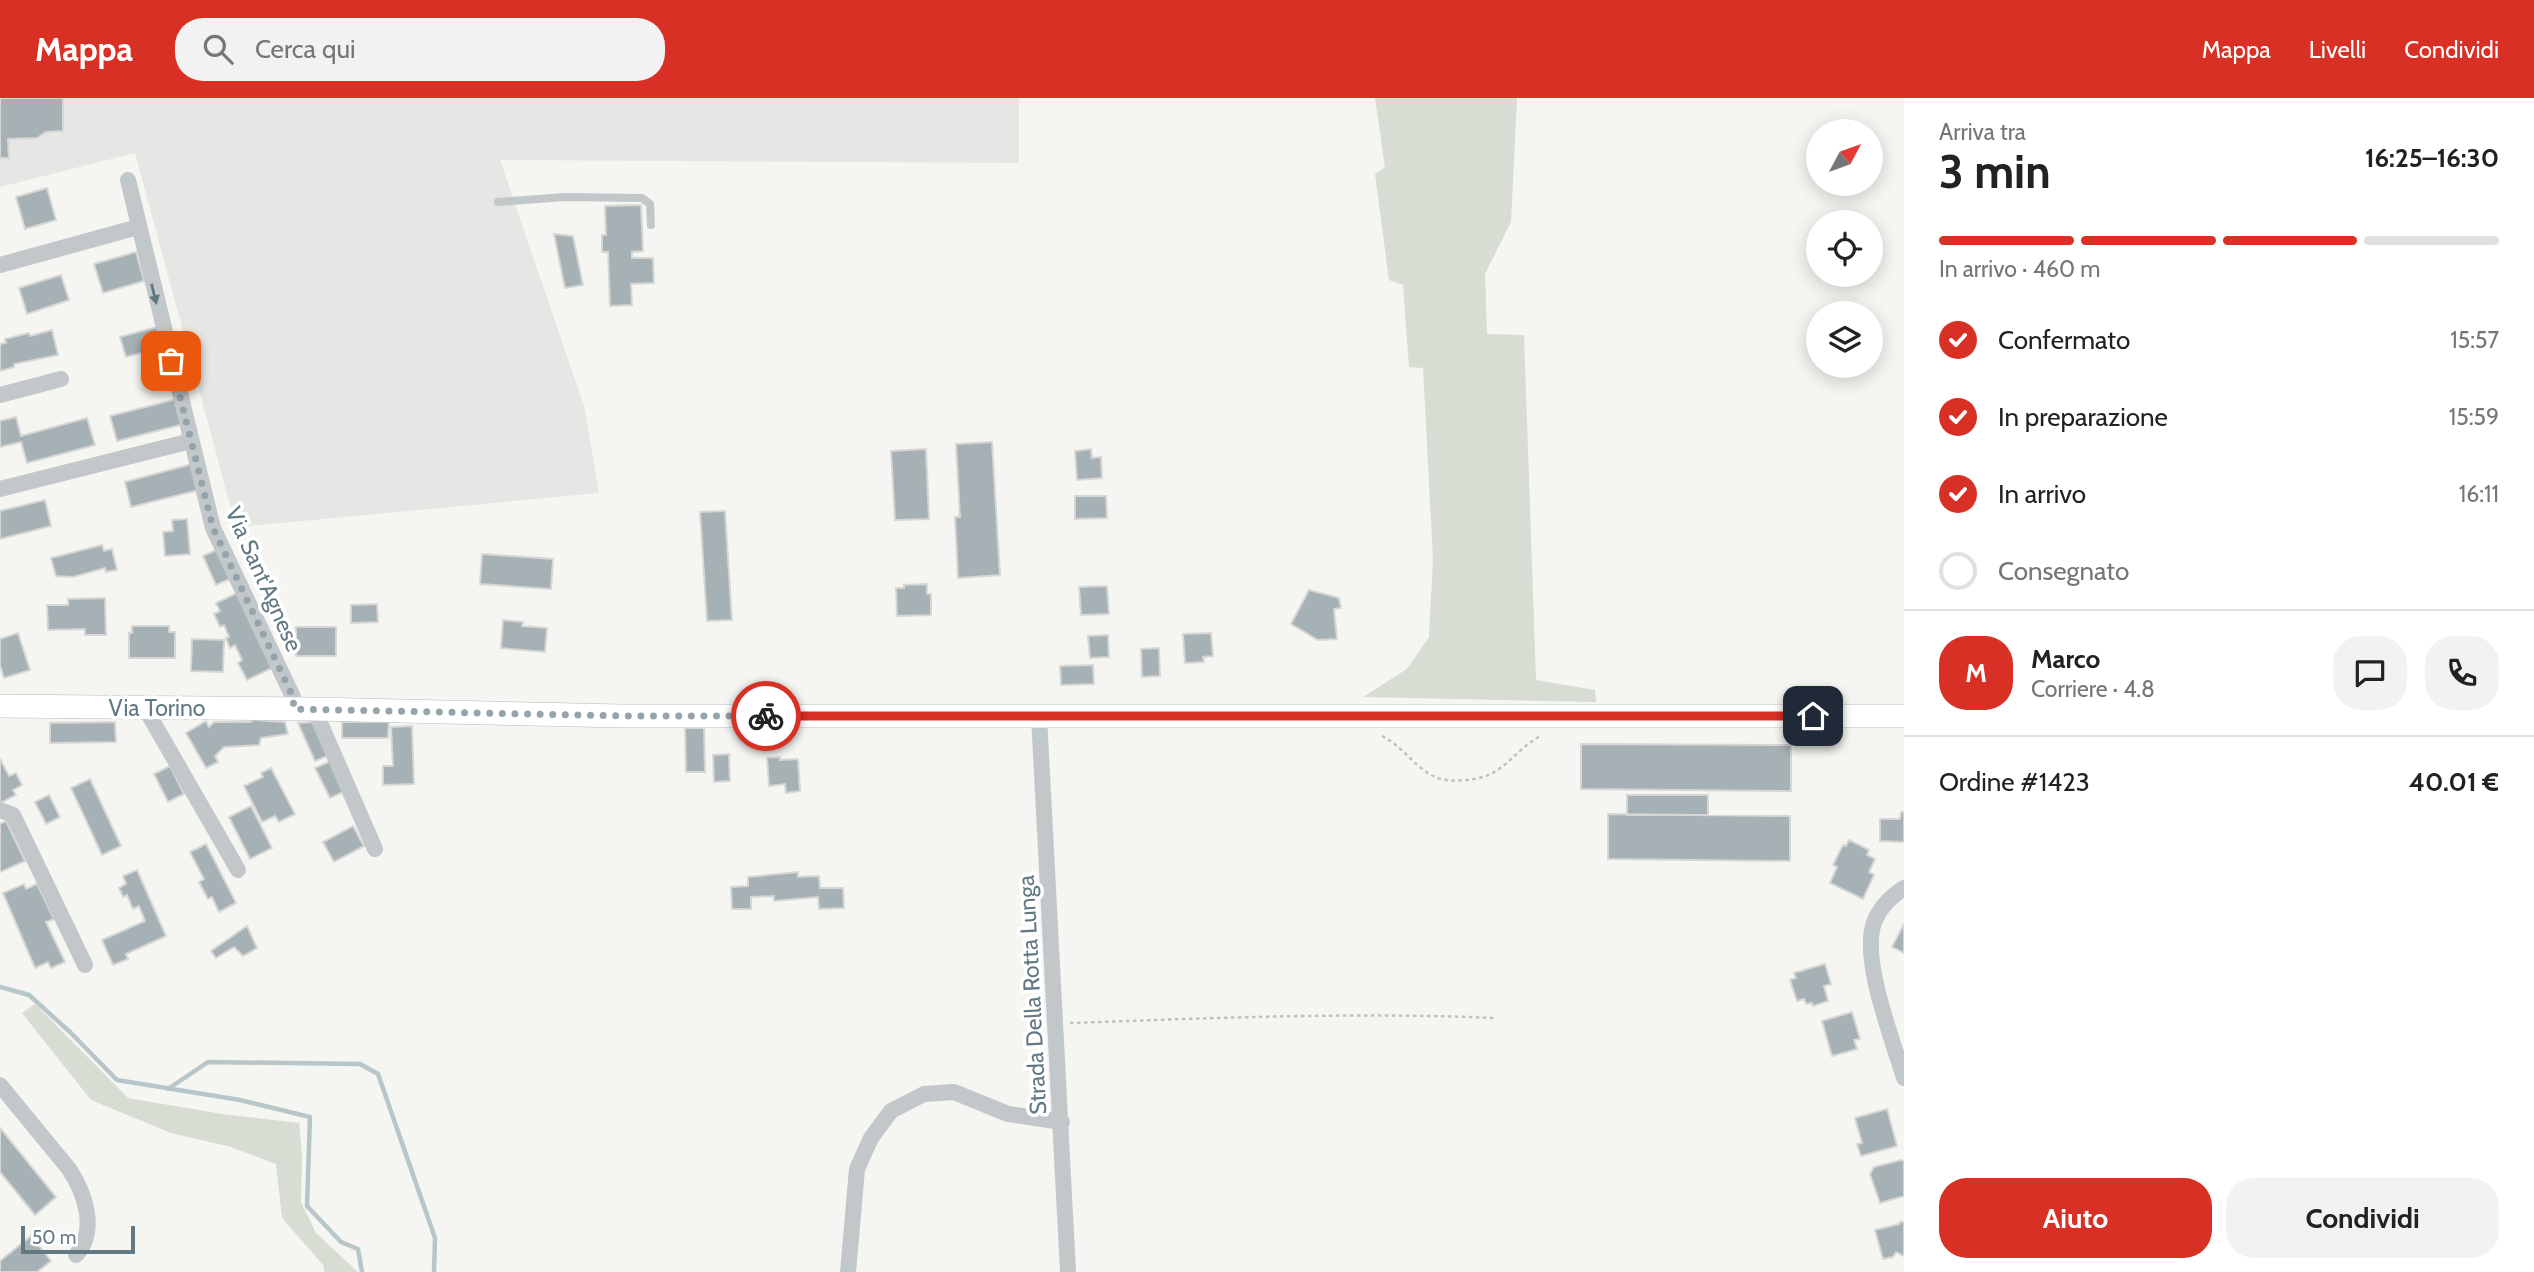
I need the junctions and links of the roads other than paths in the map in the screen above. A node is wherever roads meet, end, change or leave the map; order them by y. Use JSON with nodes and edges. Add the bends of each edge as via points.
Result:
{"nodes":[{"id":1,"x":128,"y":180,"type":"dead end"},
{"id":2,"x":498,"y":202,"type":"dead end"},
{"id":3,"x":651,"y":225,"type":"dead end"},
{"id":4,"x":138,"y":227,"type":"junction"},
{"id":5,"x":0,"y":265,"type":"edge"},
{"id":6,"x":61,"y":379,"type":"dead end"},
{"id":7,"x":0,"y":395,"type":"edge"},
{"id":8,"x":191,"y":441,"type":"junction"},
{"id":9,"x":0,"y":489,"type":"edge"},
{"id":10,"x":0,"y":706,"type":"edge"},
{"id":11,"x":145,"y":708,"type":"junction"},
{"id":12,"x":304,"y":709,"type":"junction"},
{"id":13,"x":1039,"y":716,"type":"junction"},
{"id":14,"x":1904,"y":716,"type":"edge"},
{"id":15,"x":0,"y":810,"type":"edge"},
{"id":16,"x":375,"y":849,"type":"dead end"},
{"id":17,"x":237,"y":870,"type":"dead end"},
{"id":18,"x":1904,"y":888,"type":"edge"},
{"id":19,"x":85,"y":965,"type":"dead end"},
{"id":20,"x":1904,"y":1078,"type":"edge"},
{"id":21,"x":0,"y":1086,"type":"edge"},
{"id":22,"x":1062,"y":1122,"type":"junction"},
{"id":23,"x":76,"y":1255,"type":"dead end"},
{"id":24,"x":848,"y":1272,"type":"edge"},
{"id":25,"x":1068,"y":1272,"type":"edge"}],
"edges":[{"from":1,"to":4,"type":"street","name":"Via Sant'Agnese"},
{"from":2,"to":3,"type":"lane","via":[[642,198],[650,204]]},
{"from":4,"to":5,"type":"street"},
{"from":4,"to":8,"type":"street","name":"Via Sant'Agnese","one_way":true},
{"from":6,"to":7,"type":"street"},
{"from":8,"to":9,"type":"street"},
{"from":8,"to":12,"type":"street","name":"Via Sant'Agnese","via":[[219,545],[293,697]]},
{"from":10,"to":11,"type":"main road","name":"Via Torino"},
{"from":11,"to":12,"type":"main road","name":"Via Torino"},
{"from":11,"to":17,"type":"street"},
{"from":12,"to":13,"type":"main road","name":"Via Torino","via":[[622,716]]},
{"from":12,"to":16,"type":"street","name":"Via Sant'Agnese"},
{"from":13,"to":14,"type":"main road","name":"Via Torino"},
{"from":13,"to":22,"type":"street","name":"Strada Della Rotta Lunga"},
{"from":15,"to":19,"type":"street","via":[[13,815]]},
{"from":18,"to":20,"type":"street","via":[[1882,907],[1872,933],[1874,974]]},
{"from":21,"to":23,"type":"street","via":[[79,1184],[88,1231]]},
{"from":22,"to":24,"type":"street","via":[[1008,1114],[954,1092],[925,1094],[891,1111],[871,1138],[857,1169]]},
{"from":22,"to":25,"type":"street","name":"Strada Della Rotta Lunga"}]}
